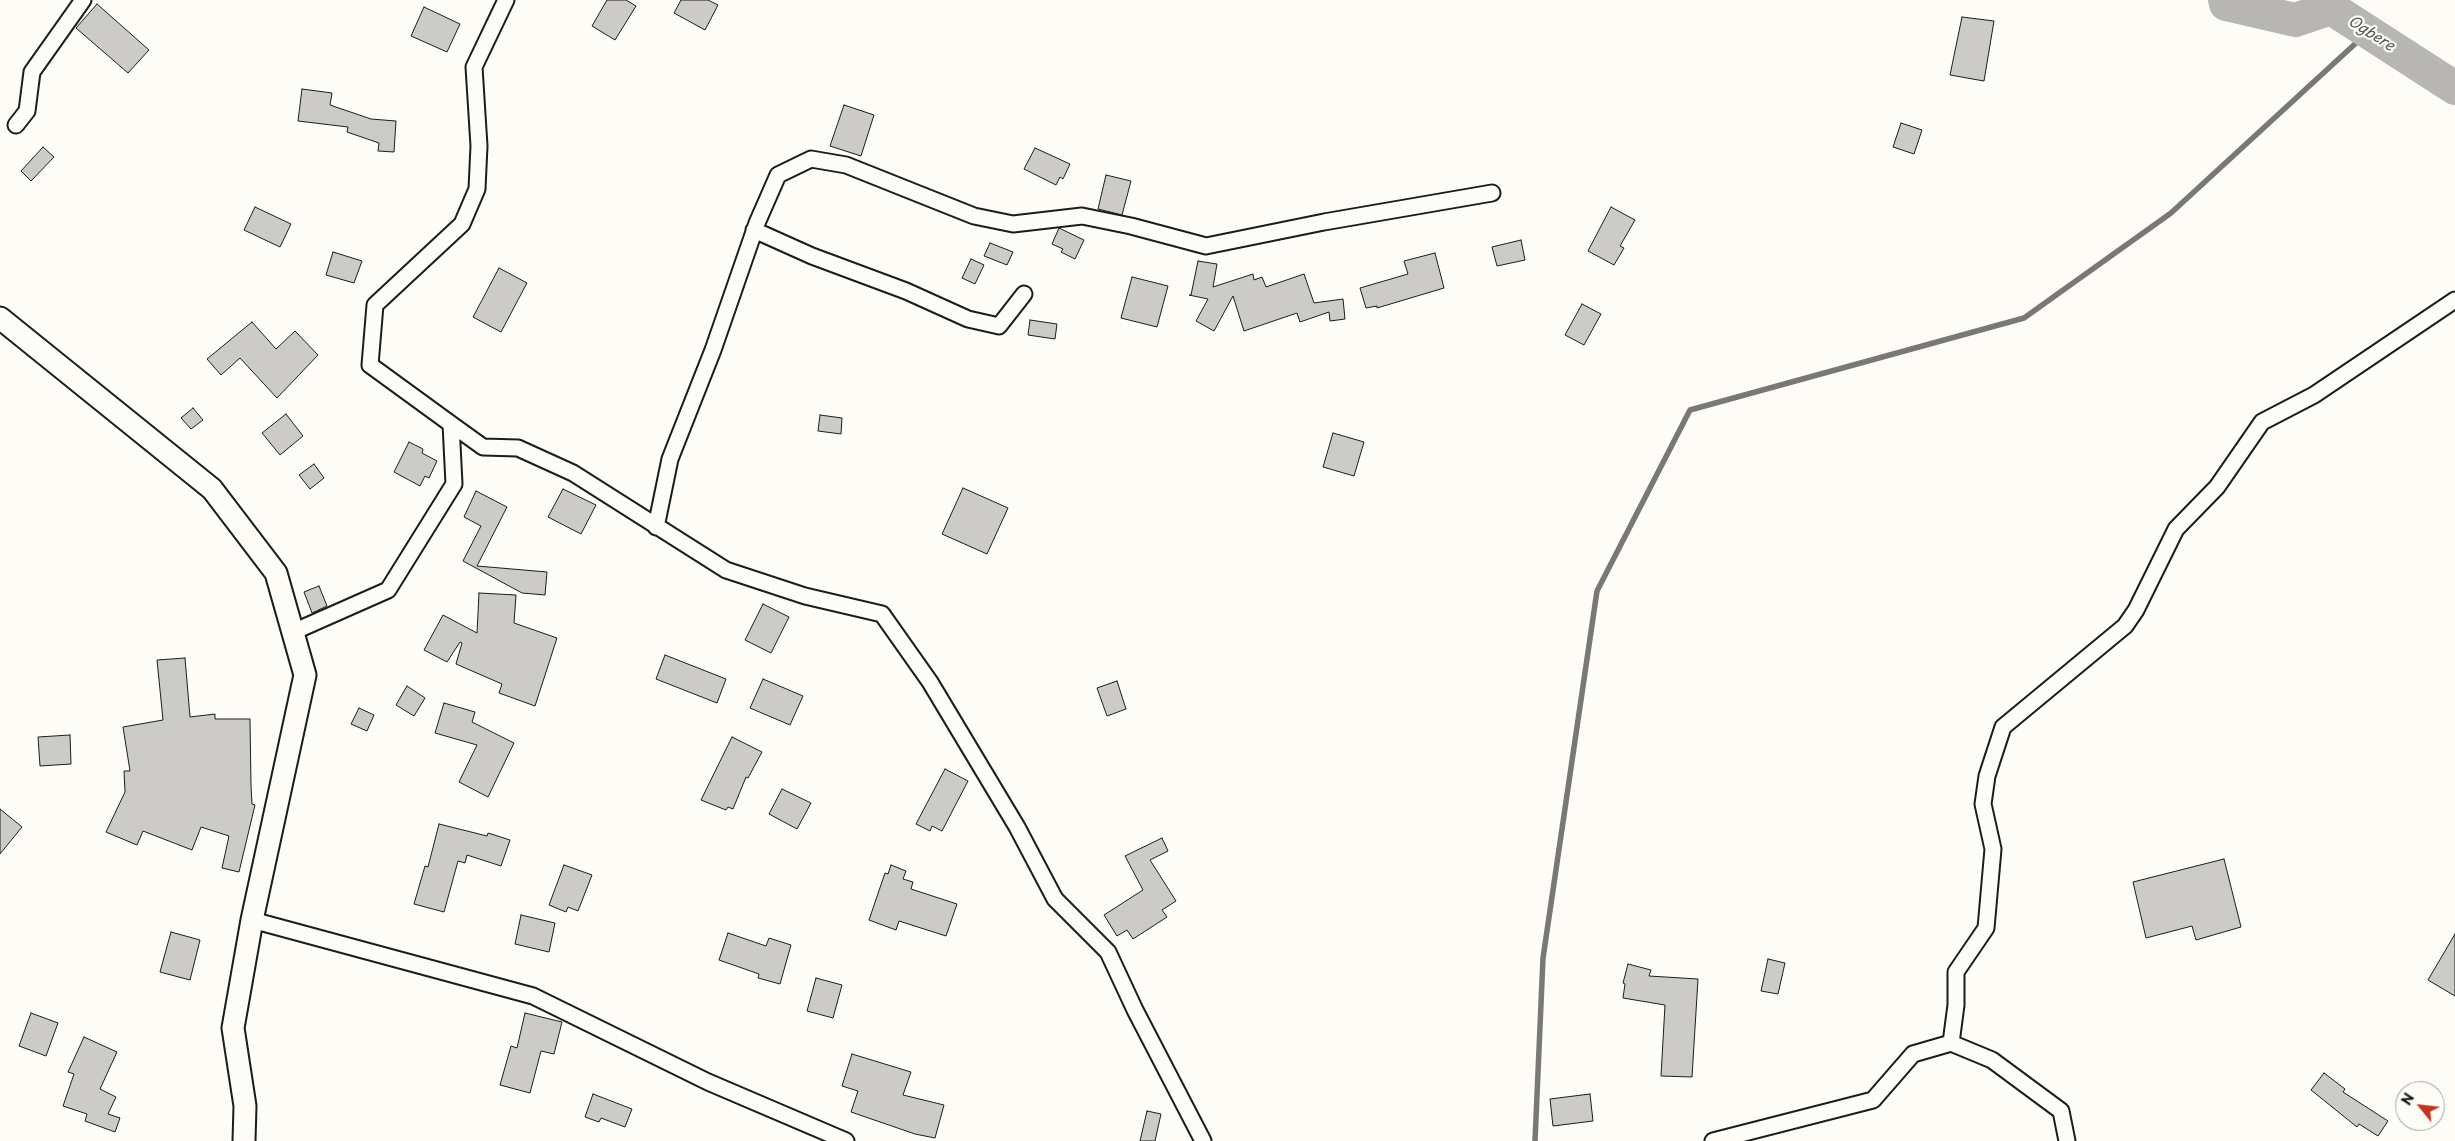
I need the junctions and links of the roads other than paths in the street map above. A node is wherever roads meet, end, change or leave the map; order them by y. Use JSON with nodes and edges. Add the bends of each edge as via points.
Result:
{"nodes":[{"id":1,"x":83,"y":0,"type":"edge"},
{"id":2,"x":506,"y":0,"type":"edge"},
{"id":3,"x":16,"y":125,"type":"dead end"},
{"id":4,"x":1492,"y":193,"type":"dead end"},
{"id":5,"x":754,"y":230,"type":"junction"},
{"id":6,"x":1024,"y":294,"type":"dead end"},
{"id":7,"x":2455,"y":300,"type":"edge"},
{"id":8,"x":0,"y":318,"type":"edge"},
{"id":9,"x":451,"y":424,"type":"junction"},
{"id":10,"x":656,"y":527,"type":"junction"},
{"id":11,"x":293,"y":632,"type":"junction"},
{"id":12,"x":252,"y":920,"type":"junction"},
{"id":13,"x":1951,"y":1043,"type":"junction"},
{"id":14,"x":244,"y":1141,"type":"edge"},
{"id":15,"x":846,"y":1141,"type":"edge"},
{"id":16,"x":1203,"y":1141,"type":"edge"},
{"id":17,"x":1713,"y":1141,"type":"edge"},
{"id":18,"x":2067,"y":1141,"type":"edge"}],
"edges":[{"from":1,"to":3,"type":"street","via":[[32,72],[27,111]]},
{"from":2,"to":9,"type":"street","via":[[474,67],[479,146],[474,198],[462,224],[375,305],[370,365]]},
{"from":4,"to":5,"type":"street","via":[[1206,246],[1082,216],[1013,224],[974,216],[846,165],[811,159],[778,175]]},
{"from":5,"to":6,"type":"street","via":[[812,256],[906,291],[968,320],[999,326]]},
{"from":5,"to":10,"type":"street","via":[[716,341],[670,459]]},
{"from":7,"to":13,"type":"street","via":[[2314,395],[2262,422],[2217,487],[2176,529],[2125,626],[2003,727],[1987,776],[1983,804],[1993,849],[1986,928],[1956,972]]},
{"from":8,"to":11,"type":"street","via":[[212,489],[276,573]]},
{"from":9,"to":10,"type":"street","via":[[483,448],[518,448],[573,473]]},
{"from":9,"to":11,"type":"street","via":[[454,484],[388,590]]},
{"from":10,"to":16,"type":"street","via":[[726,570],[805,596],[882,614],[930,682],[1017,827],[1055,899],[1108,952]]},
{"from":11,"to":12,"type":"street","via":[[305,675]]},
{"from":12,"to":14,"type":"street","via":[[232,1028],[245,1106]]},
{"from":12,"to":15,"type":"street","via":[[533,996],[708,1082]]},
{"from":13,"to":17,"type":"street","via":[[1913,1054],[1873,1100]]},
{"from":13,"to":18,"type":"street","via":[[1992,1060],[2061,1111]]}]}
